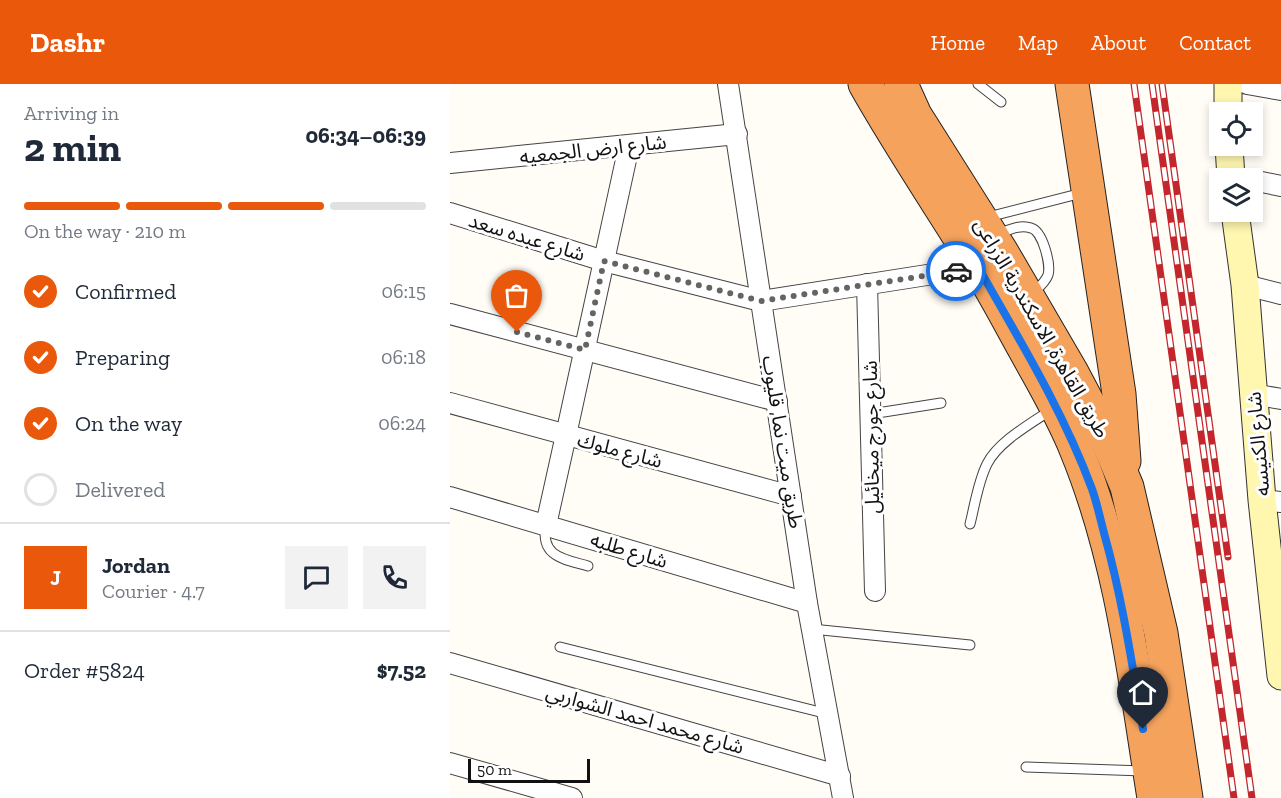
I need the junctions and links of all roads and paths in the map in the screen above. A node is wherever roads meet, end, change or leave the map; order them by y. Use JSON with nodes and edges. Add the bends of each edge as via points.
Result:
{"nodes":[{"id":1,"x":728,"y":84,"type":"edge"},
{"id":2,"x":865,"y":84,"type":"edge"},
{"id":3,"x":900,"y":84,"type":"edge"},
{"id":4,"x":978,"y":84,"type":"edge"},
{"id":5,"x":1072,"y":84,"type":"edge"},
{"id":6,"x":1228,"y":84,"type":"edge"},
{"id":7,"x":1247,"y":84,"type":"edge"},
{"id":8,"x":1281,"y":90,"type":"edge"},
{"id":9,"x":1001,"y":102,"type":"dead end"},
{"id":10,"x":1228,"y":102,"type":"edge"},
{"id":11,"x":737,"y":134,"type":"junction"},
{"id":12,"x":629,"y":146,"type":"junction"},
{"id":13,"x":450,"y":163,"type":"edge"},
{"id":14,"x":1263,"y":182,"type":"edge"},
{"id":15,"x":1281,"y":186,"type":"edge"},
{"id":16,"x":1089,"y":191,"type":"junction"},
{"id":17,"x":450,"y":213,"type":"edge"},
{"id":18,"x":1236,"y":222,"type":"edge"},
{"id":19,"x":986,"y":228,"type":"junction"},
{"id":20,"x":604,"y":261,"type":"junction"},
{"id":21,"x":978,"y":267,"type":"junction"},
{"id":22,"x":867,"y":284,"type":"junction"},
{"id":23,"x":1245,"y":285,"type":"junction"},
{"id":24,"x":1281,"y":294,"type":"edge"},
{"id":25,"x":761,"y":301,"type":"junction"},
{"id":26,"x":450,"y":314,"type":"edge"},
{"id":27,"x":585,"y":350,"type":"junction"},
{"id":28,"x":1253,"y":394,"type":"junction"},
{"id":29,"x":1281,"y":399,"type":"edge"},
{"id":30,"x":777,"y":401,"type":"junction"},
{"id":31,"x":450,"y":403,"type":"edge"},
{"id":32,"x":941,"y":403,"type":"dead end"},
{"id":33,"x":1055,"y":406,"type":"junction"},
{"id":34,"x":871,"y":414,"type":"junction"},
{"id":35,"x":566,"y":435,"type":"junction"},
{"id":36,"x":1126,"y":487,"type":"junction"},
{"id":37,"x":791,"y":496,"type":"junction"},
{"id":38,"x":450,"y":497,"type":"edge"},
{"id":39,"x":1272,"y":501,"type":"edge"},
{"id":40,"x":970,"y":524,"type":"dead end"},
{"id":41,"x":546,"y":525,"type":"junction"},
{"id":42,"x":588,"y":566,"type":"dead end"},
{"id":43,"x":875,"y":591,"type":"dead end"},
{"id":44,"x":1277,"y":598,"type":"edge"},
{"id":45,"x":807,"y":603,"type":"junction"},
{"id":46,"x":812,"y":629,"type":"junction"},
{"id":47,"x":970,"y":645,"type":"dead end"},
{"id":48,"x":560,"y":647,"type":"dead end"},
{"id":49,"x":450,"y":663,"type":"edge"},
{"id":50,"x":1281,"y":676,"type":"edge"},
{"id":51,"x":828,"y":714,"type":"junction"},
{"id":52,"x":450,"y":763,"type":"edge"},
{"id":53,"x":1026,"y":767,"type":"dead end"},
{"id":54,"x":840,"y":776,"type":"junction"},
{"id":55,"x":1152,"y":785,"type":"edge"},
{"id":56,"x":572,"y":798,"type":"edge"},
{"id":57,"x":843,"y":798,"type":"edge"},
{"id":58,"x":1186,"y":798,"type":"edge"}],
"edges":[{"from":1,"to":11,"type":"street","name":"طريق ميت نما, قليوب"},
{"from":2,"to":21,"type":"highway","name":"طريق القاهرة, الاسكندرية الزراعى"},
{"from":3,"to":19,"type":"highway","name":"طريق القاهرة, الاسكندرية الزراعى"},
{"from":4,"to":9,"type":"lane"},
{"from":5,"to":16,"type":"highway"},
{"from":6,"to":10,"type":"main road"},
{"from":7,"to":8,"type":"street"},
{"from":11,"to":12,"type":"street","name":"شارع ارض الجمعيه"},
{"from":11,"to":25,"type":"street","name":"طريق ميت نما, قليوب"},
{"from":12,"to":13,"type":"street","name":"شارع ارض الجمعيه"},
{"from":12,"to":20,"type":"street"},
{"from":14,"to":15,"type":"street"},
{"from":16,"to":19,"type":"lane","via":[[1025,208]]},
{"from":16,"to":36,"type":"highway","via":[[1119,394]]},
{"from":17,"to":20,"type":"street","name":"شارع عبده سعد"},
{"from":18,"to":23,"type":"main road","name":"شارع الكنيسه"},
{"from":19,"to":36,"type":"highway","name":"طريق القاهرة, الاسكندرية الزراعى","via":[[1071,371],[1107,439]]},
{"from":20,"to":25,"type":"street","name":"شارع عبده سعد"},
{"from":20,"to":27,"type":"street"},
{"from":21,"to":22,"type":"street"},
{"from":21,"to":33,"type":"highway","name":"طريق القاهرة, الاسكندرية الزراعى"},
{"from":22,"to":25,"type":"street"},
{"from":22,"to":34,"type":"street","name":"شارع جورج ميخائيل"},
{"from":23,"to":24,"type":"street"},
{"from":23,"to":28,"type":"main road","name":"شارع الكنيسه"},
{"from":25,"to":30,"type":"street","name":"طريق ميت نما, قليوب"},
{"from":26,"to":27,"type":"street"},
{"from":27,"to":30,"type":"street"},
{"from":27,"to":35,"type":"street"},
{"from":28,"to":29,"type":"street"},
{"from":28,"to":39,"type":"main road","name":"شارع الكنيسه"},
{"from":30,"to":37,"type":"street","name":"طريق ميت نما, قليوب"},
{"from":31,"to":35,"type":"street","name":"شارع ملوك"},
{"from":32,"to":34,"type":"lane"},
{"from":33,"to":40,"type":"lane","via":[[991,458],[983,473]]},
{"from":33,"to":55,"type":"highway","name":"طريق القاهرة, الاسكندرية الزراعى","via":[[1093,492],[1115,572]]},
{"from":34,"to":43,"type":"street","name":"شارع جورج ميخائيل"},
{"from":35,"to":37,"type":"street","name":"شارع ملوك"},
{"from":35,"to":41,"type":"street"},
{"from":36,"to":58,"type":"highway","name":"طريق القاهرة, الاسكندرية الزراعى","via":[[1161,633]]},
{"from":37,"to":45,"type":"street","name":"طريق ميت نما, قليوب"},
{"from":38,"to":41,"type":"street","name":"شارع طلبه"},
{"from":39,"to":44,"type":"main road","name":"شارع الكنيسه"},
{"from":41,"to":42,"type":"lane","via":[[545,541],[553,554]]},
{"from":41,"to":45,"type":"street","name":"شارع طلبه"},
{"from":44,"to":50,"type":"main road","name":"شارع الكنيسه"},
{"from":45,"to":46,"type":"street","name":"طريق ميت نما, قليوب"},
{"from":46,"to":47,"type":"lane"},
{"from":46,"to":51,"type":"street","name":"طريق ميت نما, قليوب"},
{"from":48,"to":51,"type":"lane"},
{"from":49,"to":54,"type":"street","name":"شارع محمد احمد الشواربي"},
{"from":51,"to":54,"type":"street","name":"طريق ميت نما, قليوب"},
{"from":52,"to":56,"type":"street"},
{"from":53,"to":55,"type":"lane"},
{"from":54,"to":57,"type":"street","name":"طريق ميت نما, قليوب"}]}
